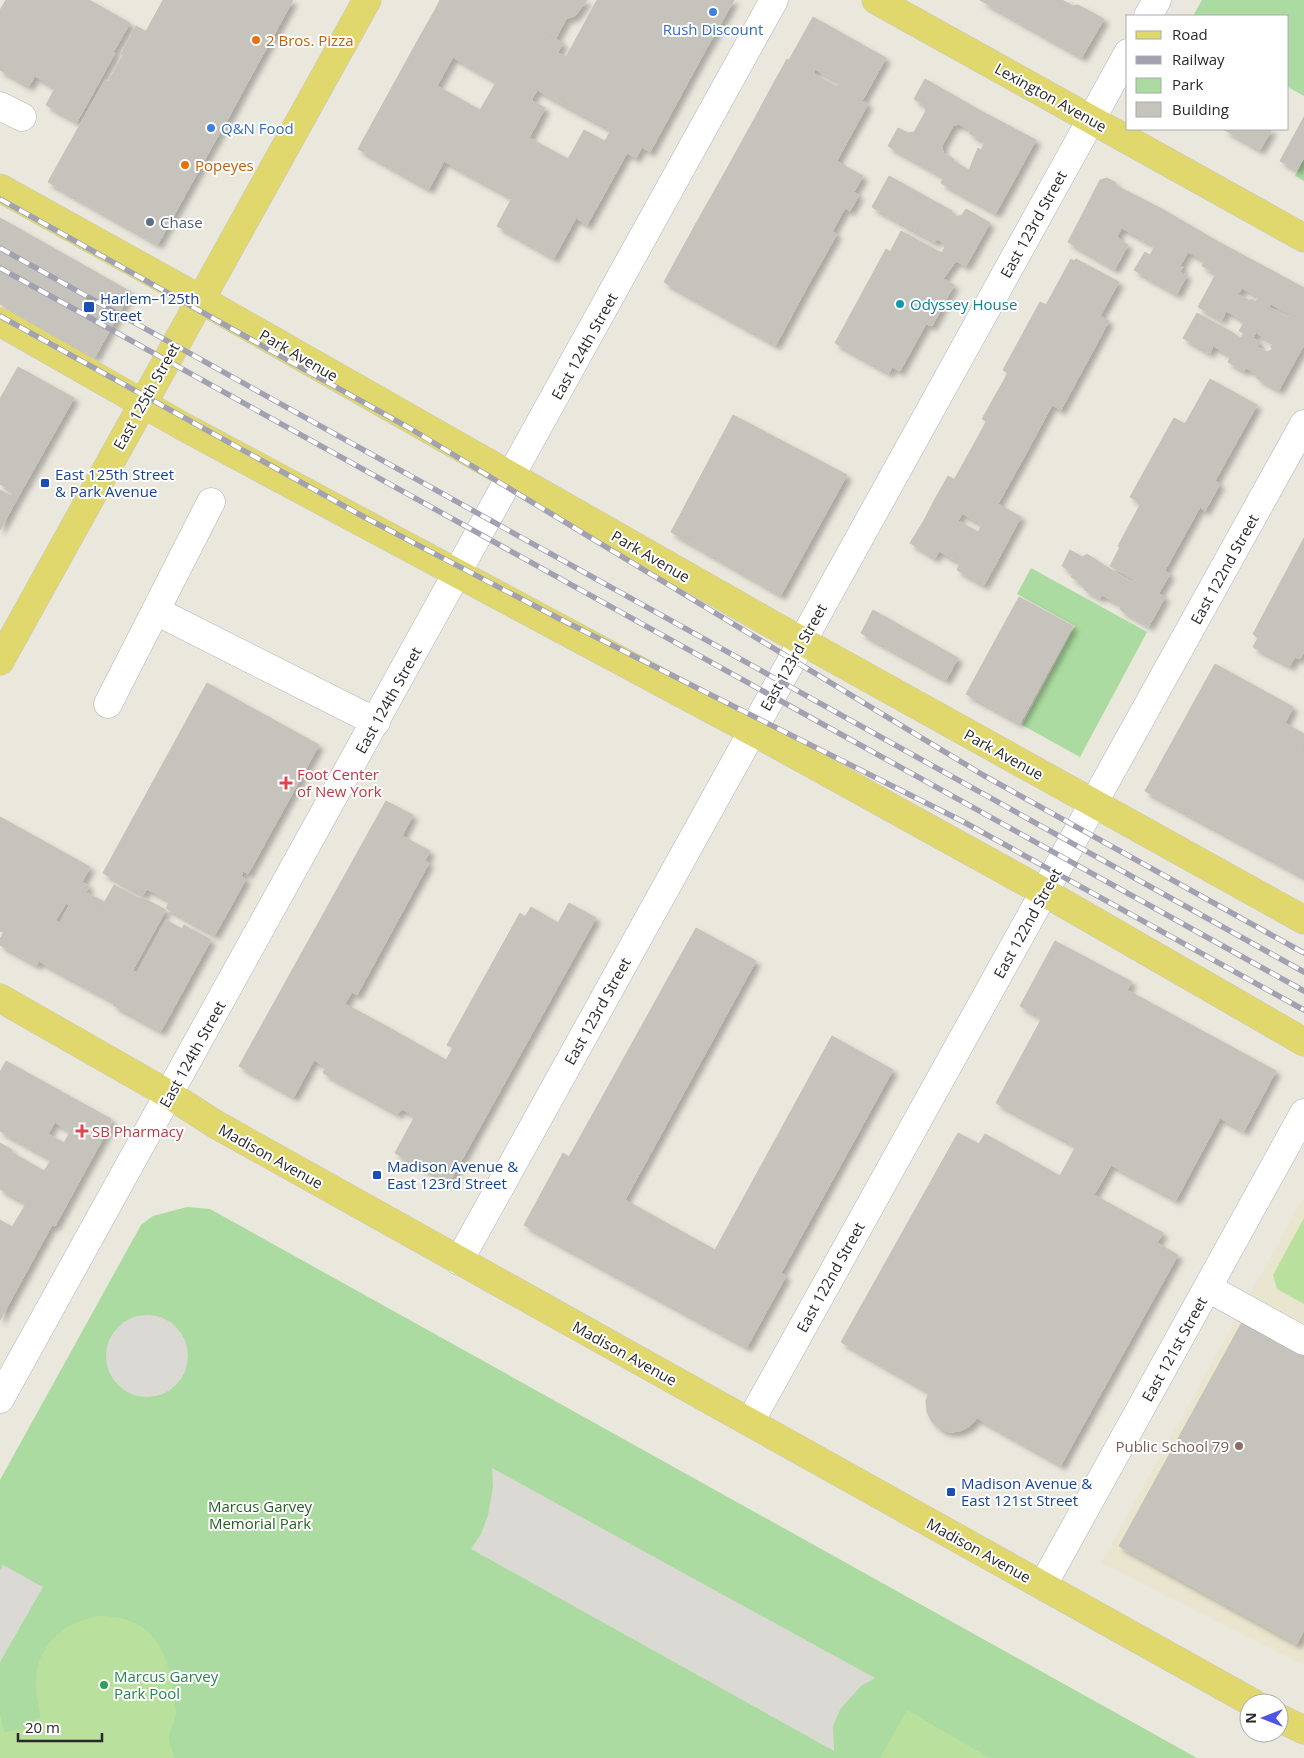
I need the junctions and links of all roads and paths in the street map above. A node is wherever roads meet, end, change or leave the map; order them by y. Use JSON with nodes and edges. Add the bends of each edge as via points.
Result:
{"nodes":[{"id":1,"x":366,"y":0,"type":"edge"},
{"id":2,"x":774,"y":0,"type":"edge"},
{"id":3,"x":876,"y":0,"type":"edge"},
{"id":4,"x":1157,"y":0,"type":"edge"},
{"id":5,"x":1149,"y":15,"type":"edge"},
{"id":6,"x":1126,"y":57,"type":"edge"},
{"id":7,"x":1091,"y":119,"type":"junction"},
{"id":8,"x":0,"y":188,"type":"edge"},
{"id":9,"x":1304,"y":238,"type":"edge"},
{"id":10,"x":200,"y":298,"type":"junction"},
{"id":11,"x":0,"y":322,"type":"edge"},
{"id":12,"x":142,"y":403,"type":"junction"},
{"id":13,"x":1304,"y":424,"type":"edge"},
{"id":14,"x":511,"y":476,"type":"junction"},
{"id":15,"x":211,"y":502,"type":"dead end"},
{"id":16,"x":457,"y":575,"type":"junction"},
{"id":17,"x":156,"y":611,"type":"junction"},
{"id":18,"x":801,"y":641,"type":"junction"},
{"id":19,"x":0,"y":661,"type":"edge"},
{"id":20,"x":108,"y":704,"type":"dead end"},
{"id":21,"x":376,"y":722,"type":"junction"},
{"id":22,"x":752,"y":731,"type":"junction"},
{"id":23,"x":1094,"y":804,"type":"junction"},
{"id":24,"x":1044,"y":892,"type":"junction"},
{"id":25,"x":1304,"y":920,"type":"edge"},
{"id":26,"x":0,"y":998,"type":"edge"},
{"id":27,"x":1304,"y":1042,"type":"edge"},
{"id":28,"x":170,"y":1094,"type":"junction"},
{"id":29,"x":1304,"y":1113,"type":"edge"},
{"id":30,"x":459,"y":1261,"type":"junction"},
{"id":31,"x":1208,"y":1288,"type":"junction"},
{"id":32,"x":1304,"y":1341,"type":"edge"},
{"id":33,"x":0,"y":1399,"type":"edge"},
{"id":34,"x":750,"y":1422,"type":"junction"},
{"id":35,"x":1043,"y":1586,"type":"junction"},
{"id":36,"x":1239,"y":1695,"type":"edge"},
{"id":37,"x":1289,"y":1723,"type":"edge"},
{"id":38,"x":1304,"y":1730,"type":"edge"}],
"edges":[{"from":1,"to":10,"type":"main road","name":"East 125th Street"},
{"from":2,"to":14,"type":"street","name":"East 124th Street"},
{"from":3,"to":7,"type":"main road","name":"Lexington Avenue"},
{"from":4,"to":5,"type":"street"},
{"from":6,"to":7,"type":"street","name":"East 123rd Street"},
{"from":7,"to":9,"type":"main road","name":"Lexington Avenue"},
{"from":7,"to":18,"type":"street","name":"East 123rd Street"},
{"from":8,"to":10,"type":"main road","name":"Park Avenue"},
{"from":10,"to":12,"type":"main road","name":"East 125th Street"},
{"from":10,"to":14,"type":"main road","name":"Park Avenue"},
{"from":11,"to":12,"type":"main road"},
{"from":12,"to":16,"type":"main road"},
{"from":12,"to":19,"type":"main road","name":"East 125th Street"},
{"from":13,"to":23,"type":"street","name":"East 122nd Street"},
{"from":14,"to":16,"type":"street","name":"East 124th Street"},
{"from":14,"to":18,"type":"main road","name":"Park Avenue"},
{"from":15,"to":17,"type":"street"},
{"from":16,"to":21,"type":"street","name":"East 124th Street"},
{"from":16,"to":22,"type":"main road"},
{"from":17,"to":20,"type":"street"},
{"from":17,"to":21,"type":"street"},
{"from":18,"to":22,"type":"street","name":"East 123rd Street"},
{"from":18,"to":23,"type":"main road","name":"Park Avenue"},
{"from":21,"to":28,"type":"street","name":"East 124th Street"},
{"from":22,"to":24,"type":"main road"},
{"from":22,"to":30,"type":"street","name":"East 123rd Street"},
{"from":23,"to":24,"type":"street","name":"East 122nd Street"},
{"from":23,"to":25,"type":"main road","name":"Park Avenue"},
{"from":24,"to":27,"type":"main road"},
{"from":24,"to":34,"type":"street","name":"East 122nd Street"},
{"from":26,"to":28,"type":"main road","name":"Madison Avenue"},
{"from":28,"to":30,"type":"main road","name":"Madison Avenue","via":[[215,1124]]},
{"from":28,"to":33,"type":"street","name":"East 124th Street"},
{"from":29,"to":31,"type":"street","name":"East 121st Street"},
{"from":30,"to":34,"type":"main road","name":"Madison Avenue"},
{"from":31,"to":32,"type":"street"},
{"from":31,"to":35,"type":"street","name":"East 121st Street"},
{"from":34,"to":35,"type":"main road","name":"Madison Avenue"},
{"from":35,"to":36,"type":"main road","name":"Madison Avenue"},
{"from":37,"to":38,"type":"main road"}]}
